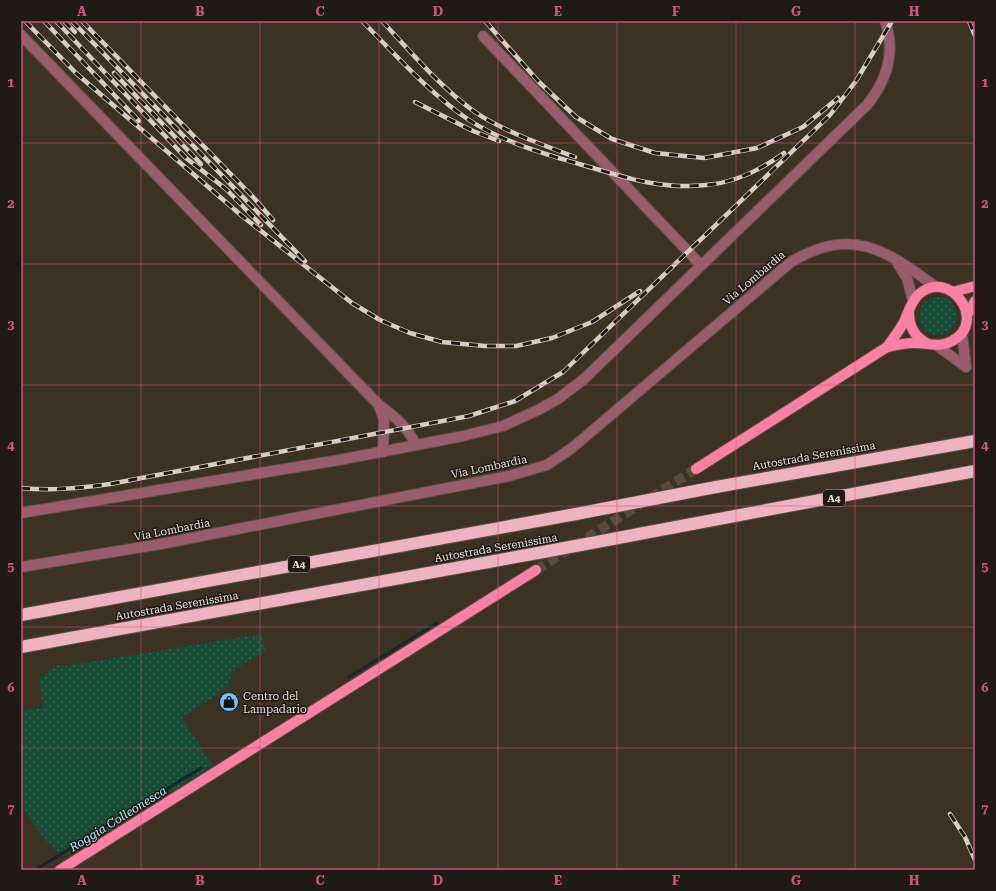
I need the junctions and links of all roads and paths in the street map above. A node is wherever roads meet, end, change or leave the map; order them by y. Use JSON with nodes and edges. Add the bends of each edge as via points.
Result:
{"nodes":[{"id":1,"x":885,"y":21,"type":"edge"},
{"id":2,"x":21,"y":35,"type":"edge"},
{"id":3,"x":483,"y":36,"type":"dead end"},
{"id":4,"x":889,"y":256,"type":"junction"},
{"id":5,"x":701,"y":265,"type":"junction"},
{"id":6,"x":975,"y":286,"type":"edge"},
{"id":7,"x":936,"y":287,"type":"junction"},
{"id":8,"x":954,"y":292,"type":"junction"},
{"id":9,"x":975,"y":301,"type":"edge"},
{"id":10,"x":911,"y":306,"type":"junction"},
{"id":11,"x":967,"y":315,"type":"junction"},
{"id":12,"x":962,"y":333,"type":"junction"},
{"id":13,"x":931,"y":344,"type":"junction"},
{"id":14,"x":887,"y":347,"type":"junction"},
{"id":15,"x":378,"y":404,"type":"junction"},
{"id":16,"x":975,"y":441,"type":"edge"},
{"id":17,"x":416,"y":445,"type":"junction"},
{"id":18,"x":383,"y":452,"type":"junction"},
{"id":19,"x":696,"y":469,"type":"tunnel mouth"},
{"id":20,"x":975,"y":472,"type":"edge"},
{"id":21,"x":21,"y":513,"type":"edge"},
{"id":22,"x":21,"y":567,"type":"edge"},
{"id":23,"x":536,"y":570,"type":"tunnel mouth"},
{"id":24,"x":21,"y":615,"type":"edge"},
{"id":25,"x":21,"y":647,"type":"edge"},
{"id":26,"x":60,"y":870,"type":"edge"}],
"edges":[{"from":1,"to":5,"type":"street","via":[[890,36],[891,55],[884,79],[873,98]]},
{"from":2,"to":15,"type":"street"},
{"from":3,"to":5,"type":"street"},
{"from":4,"to":7,"type":"street","name":"Via Lombardia"},
{"from":4,"to":10,"type":"street","name":"Via Lombardia","via":[[905,272]]},
{"from":4,"to":22,"type":"street","name":"Via Lombardia","via":[[860,244],[844,244],[828,245],[791,262],[602,424],[564,455],[543,466],[509,476],[161,544]]},
{"from":5,"to":17,"type":"street","via":[[584,379],[558,399],[503,426]]},
{"from":6,"to":8,"type":"main road"},
{"from":7,"to":8,"type":"main road"},
{"from":7,"to":10,"type":"main road","via":[[919,294]]},
{"from":8,"to":11,"type":"main road","via":[[965,306]]},
{"from":9,"to":11,"type":"main road"},
{"from":10,"to":13,"type":"main road","via":[[909,320],[912,330],[918,338]]},
{"from":10,"to":14,"type":"main road"},
{"from":11,"to":12,"type":"main road"},
{"from":12,"to":13,"type":"main road","via":[[950,342]]},
{"from":12,"to":13,"type":"street","via":[[966,367]]},
{"from":13,"to":14,"type":"main road"},
{"from":14,"to":19,"type":"main road"},
{"from":15,"to":17,"type":"street","via":[[411,433]]},
{"from":15,"to":18,"type":"street","via":[[384,419]]},
{"from":16,"to":24,"type":"highway","name":"Autostrada Serenissima","number":"A4","bridge":true},
{"from":17,"to":18,"type":"street"},
{"from":18,"to":21,"type":"street"},
{"from":20,"to":25,"type":"highway","name":"Autostrada Serenissima","number":"A4","bridge":true},
{"from":23,"to":26,"type":"main road"}]}
